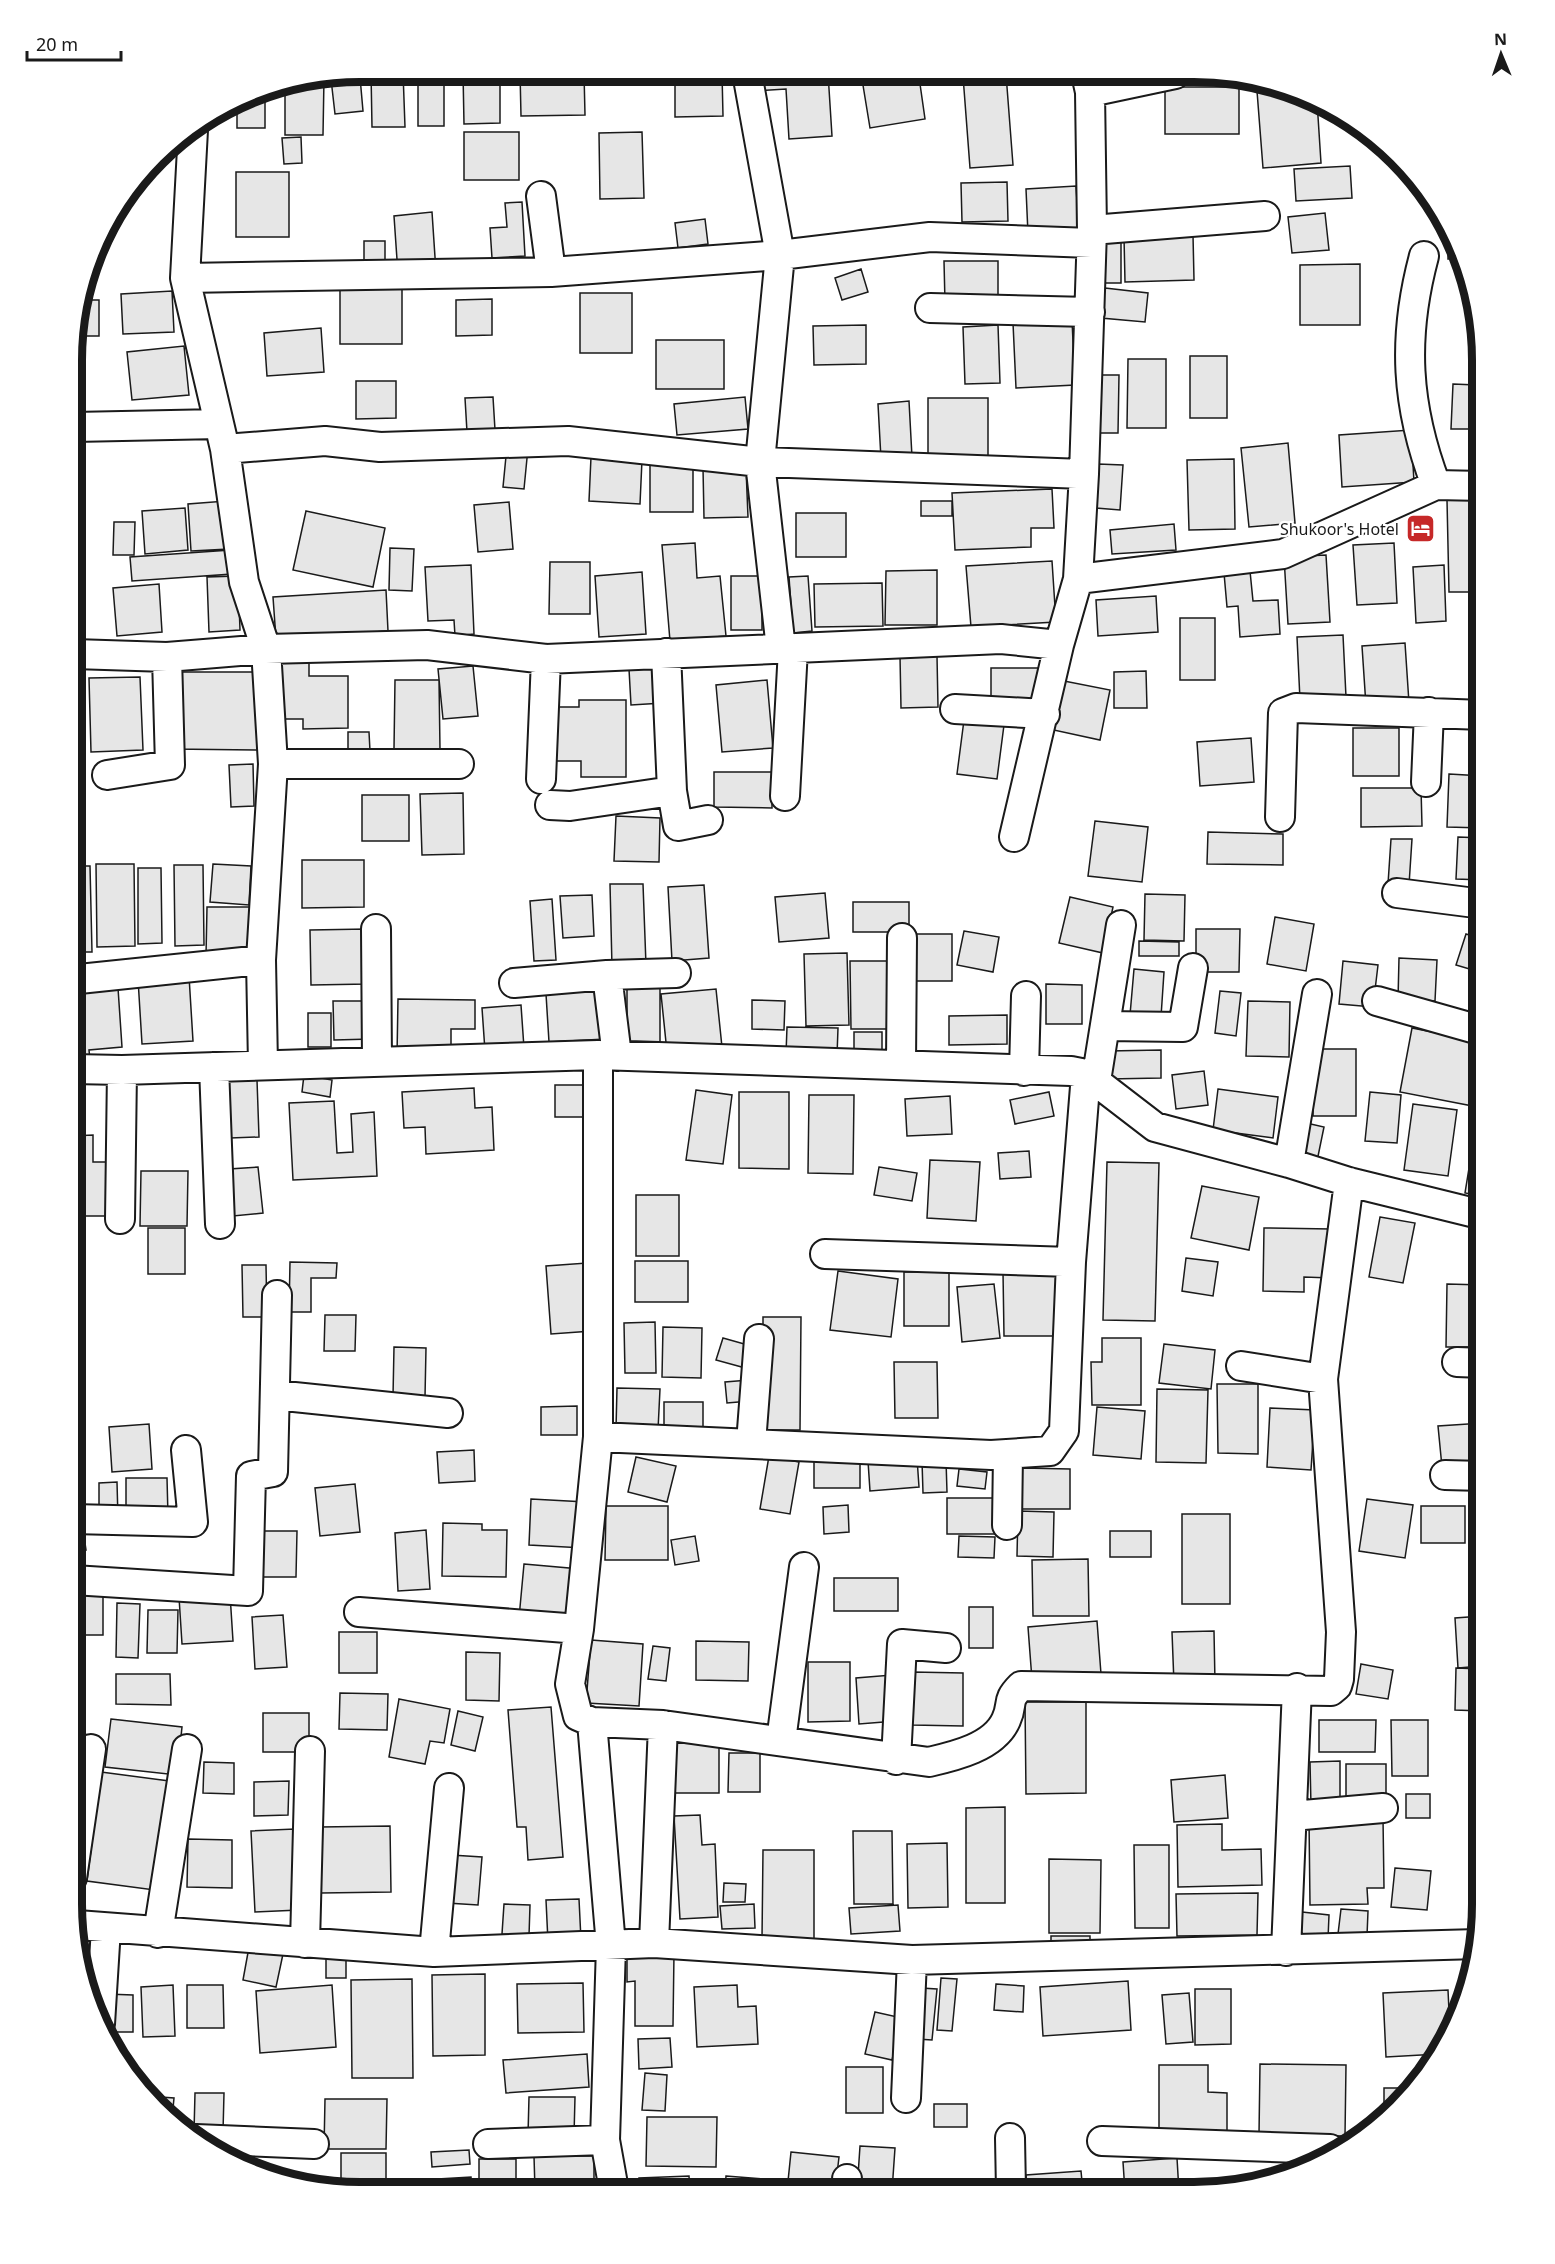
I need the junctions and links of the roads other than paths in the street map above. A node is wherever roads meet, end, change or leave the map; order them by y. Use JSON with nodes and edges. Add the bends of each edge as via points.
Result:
{"nodes":[{"id":1,"x":749,"y":82,"type":"edge"},
{"id":2,"x":1088,"y":83,"type":"edge"},
{"id":3,"x":193,"y":139,"type":"edge"},
{"id":4,"x":541,"y":196,"type":"dead end"},
{"id":5,"x":1265,"y":216,"type":"dead end"},
{"id":6,"x":1092,"y":237,"type":"junction"},
{"id":7,"x":780,"y":255,"type":"junction"},
{"id":8,"x":1424,"y":256,"type":"dead end"},
{"id":9,"x":551,"y":272,"type":"junction"},
{"id":10,"x":185,"y":278,"type":"junction"},
{"id":11,"x":930,"y":308,"type":"dead end"},
{"id":12,"x":1090,"y":312,"type":"junction"},
{"id":13,"x":82,"y":428,"type":"edge"},
{"id":14,"x":222,"y":436,"type":"junction"},
{"id":15,"x":760,"y":462,"type":"junction"},
{"id":16,"x":1084,"y":474,"type":"junction"},
{"id":17,"x":1436,"y":485,"type":"junction"},
{"id":18,"x":1472,"y":486,"type":"edge"},
{"id":19,"x":1078,"y":579,"type":"junction"},
{"id":20,"x":1059,"y":645,"type":"junction"},
{"id":21,"x":266,"y":649,"type":"junction"},
{"id":22,"x":787,"y":649,"type":"junction"},
{"id":23,"x":666,"y":653,"type":"junction"},
{"id":24,"x":82,"y":654,"type":"edge"},
{"id":25,"x":167,"y":657,"type":"junction"},
{"id":26,"x":546,"y":659,"type":"junction"},
{"id":27,"x":955,"y":709,"type":"dead end"},
{"id":28,"x":1429,"y":712,"type":"junction"},
{"id":29,"x":1045,"y":714,"type":"junction"},
{"id":30,"x":1472,"y":714,"type":"edge"},
{"id":31,"x":273,"y":764,"type":"junction"},
{"id":32,"x":459,"y":764,"type":"dead end"},
{"id":33,"x":107,"y":775,"type":"dead end"},
{"id":34,"x":541,"y":778,"type":"dead end"},
{"id":35,"x":1426,"y":782,"type":"dead end"},
{"id":36,"x":672,"y":791,"type":"junction"},
{"id":37,"x":785,"y":796,"type":"dead end"},
{"id":38,"x":550,"y":806,"type":"dead end"},
{"id":39,"x":1280,"y":817,"type":"dead end"},
{"id":40,"x":708,"y":820,"type":"dead end"},
{"id":41,"x":1014,"y":837,"type":"dead end"},
{"id":42,"x":1397,"y":893,"type":"dead end"},
{"id":43,"x":1472,"y":903,"type":"edge"},
{"id":44,"x":1121,"y":925,"type":"dead end"},
{"id":45,"x":376,"y":929,"type":"dead end"},
{"id":46,"x":902,"y":938,"type":"dead end"},
{"id":47,"x":261,"y":960,"type":"junction"},
{"id":48,"x":1193,"y":968,"type":"dead end"},
{"id":49,"x":676,"y":973,"type":"dead end"},
{"id":50,"x":608,"y":975,"type":"junction"},
{"id":51,"x":82,"y":979,"type":"edge"},
{"id":52,"x":514,"y":982,"type":"dead end"},
{"id":53,"x":1317,"y":994,"type":"dead end"},
{"id":54,"x":1026,"y":996,"type":"dead end"},
{"id":55,"x":1377,"y":1001,"type":"dead end"},
{"id":56,"x":1105,"y":1026,"type":"junction"},
{"id":57,"x":1472,"y":1028,"type":"edge"},
{"id":58,"x":607,"y":1056,"type":"junction"},
{"id":59,"x":377,"y":1061,"type":"junction"},
{"id":60,"x":901,"y":1064,"type":"junction"},
{"id":61,"x":263,"y":1065,"type":"junction"},
{"id":62,"x":214,"y":1066,"type":"junction"},
{"id":63,"x":82,"y":1069,"type":"edge"},
{"id":64,"x":122,"y":1070,"type":"junction"},
{"id":65,"x":1024,"y":1071,"type":"junction"},
{"id":66,"x":1091,"y":1077,"type":"junction"},
{"id":67,"x":1289,"y":1163,"type":"junction"},
{"id":68,"x":1349,"y":1182,"type":"junction"},
{"id":69,"x":1472,"y":1212,"type":"edge"},
{"id":70,"x":120,"y":1219,"type":"dead end"},
{"id":71,"x":220,"y":1224,"type":"dead end"},
{"id":72,"x":825,"y":1254,"type":"dead end"},
{"id":73,"x":1071,"y":1262,"type":"junction"},
{"id":74,"x":277,"y":1295,"type":"dead end"},
{"id":75,"x":759,"y":1339,"type":"dead end"},
{"id":76,"x":1241,"y":1366,"type":"dead end"},
{"id":77,"x":1323,"y":1379,"type":"junction"},
{"id":78,"x":274,"y":1395,"type":"junction"},
{"id":79,"x":448,"y":1413,"type":"dead end"},
{"id":80,"x":598,"y":1437,"type":"junction"},
{"id":81,"x":751,"y":1443,"type":"junction"},
{"id":82,"x":186,"y":1450,"type":"dead end"},
{"id":83,"x":1008,"y":1454,"type":"junction"},
{"id":84,"x":1445,"y":1475,"type":"dead end"},
{"id":85,"x":1472,"y":1476,"type":"edge"},
{"id":86,"x":82,"y":1519,"type":"edge"},
{"id":87,"x":1007,"y":1525,"type":"dead end"},
{"id":88,"x":804,"y":1567,"type":"dead end"},
{"id":89,"x":82,"y":1581,"type":"edge"},
{"id":90,"x":359,"y":1612,"type":"dead end"},
{"id":91,"x":579,"y":1629,"type":"junction"},
{"id":92,"x":946,"y":1648,"type":"dead end"},
{"id":93,"x":1297,"y":1688,"type":"junction"},
{"id":94,"x":592,"y":1722,"type":"junction"},
{"id":95,"x":663,"y":1725,"type":"junction"},
{"id":96,"x":781,"y":1741,"type":"junction"},
{"id":97,"x":91,"y":1749,"type":"dead end"},
{"id":98,"x":187,"y":1749,"type":"dead end"},
{"id":99,"x":310,"y":1751,"type":"dead end"},
{"id":100,"x":896,"y":1760,"type":"junction"},
{"id":101,"x":449,"y":1788,"type":"dead end"},
{"id":102,"x":1383,"y":1808,"type":"dead end"},
{"id":103,"x":82,"y":1810,"type":"edge"},
{"id":104,"x":1292,"y":1816,"type":"junction"},
{"id":105,"x":83,"y":1926,"type":"edge"},
{"id":106,"x":106,"y":1928,"type":"junction"},
{"id":107,"x":158,"y":1933,"type":"junction"},
{"id":108,"x":305,"y":1943,"type":"junction"},
{"id":109,"x":654,"y":1943,"type":"junction"},
{"id":110,"x":1469,"y":1944,"type":"edge"},
{"id":111,"x":611,"y":1946,"type":"junction"},
{"id":112,"x":1286,"y":1951,"type":"junction"},
{"id":113,"x":434,"y":1952,"type":"junction"},
{"id":114,"x":912,"y":1960,"type":"junction"},
{"id":115,"x":101,"y":2003,"type":"edge"},
{"id":116,"x":906,"y":2098,"type":"dead end"},
{"id":117,"x":1010,"y":2138,"type":"dead end"},
{"id":118,"x":214,"y":2140,"type":"edge"},
{"id":119,"x":605,"y":2140,"type":"junction"},
{"id":120,"x":1102,"y":2141,"type":"dead end"},
{"id":121,"x":314,"y":2144,"type":"dead end"},
{"id":122,"x":488,"y":2144,"type":"dead end"},
{"id":123,"x":1320,"y":2151,"type":"edge"},
{"id":124,"x":613,"y":2182,"type":"edge"},
{"id":125,"x":1011,"y":2182,"type":"edge"}],
"edges":[{"from":1,"to":7,"type":"street"},
{"from":2,"to":6,"type":"street"},
{"from":3,"to":10,"type":"street"},
{"from":4,"to":9,"type":"street"},
{"from":5,"to":6,"type":"street"},
{"from":6,"to":7,"type":"street","via":[[930,237]]},
{"from":6,"to":12,"type":"street"},
{"from":7,"to":9,"type":"street"},
{"from":7,"to":15,"type":"street"},
{"from":8,"to":17,"type":"street","via":[[1414,295],[1408,350],[1412,405]]},
{"from":9,"to":10,"type":"street"},
{"from":10,"to":14,"type":"street"},
{"from":11,"to":12,"type":"street"},
{"from":12,"to":16,"type":"street"},
{"from":13,"to":14,"type":"street"},
{"from":14,"to":15,"type":"street","via":[[380,447],[568,441]]},
{"from":14,"to":21,"type":"street","via":[[244,582]]},
{"from":15,"to":16,"type":"street"},
{"from":15,"to":22,"type":"street"},
{"from":16,"to":19,"type":"street"},
{"from":17,"to":18,"type":"street"},
{"from":17,"to":19,"type":"street","via":[[1283,554]]},
{"from":19,"to":20,"type":"street"},
{"from":20,"to":22,"type":"street","via":[[1001,639]]},
{"from":20,"to":29,"type":"street"},
{"from":21,"to":25,"type":"street"},
{"from":21,"to":26,"type":"street","via":[[427,645]]},
{"from":21,"to":31,"type":"street"},
{"from":22,"to":23,"type":"street"},
{"from":22,"to":37,"type":"street"},
{"from":23,"to":26,"type":"street"},
{"from":23,"to":36,"type":"street"},
{"from":24,"to":25,"type":"street"},
{"from":25,"to":33,"type":"street","via":[[170,765]]},
{"from":26,"to":34,"type":"street"},
{"from":27,"to":29,"type":"street"},
{"from":28,"to":30,"type":"street"},
{"from":28,"to":35,"type":"street"},
{"from":28,"to":39,"type":"street","via":[[1296,708],[1283,713]]},
{"from":29,"to":41,"type":"street"},
{"from":31,"to":32,"type":"street"},
{"from":31,"to":47,"type":"street"},
{"from":36,"to":38,"type":"street"},
{"from":36,"to":40,"type":"street","via":[[678,826]]},
{"from":42,"to":43,"type":"street"},
{"from":44,"to":56,"type":"street"},
{"from":45,"to":59,"type":"street"},
{"from":46,"to":60,"type":"street"},
{"from":47,"to":51,"type":"street"},
{"from":47,"to":61,"type":"street"},
{"from":48,"to":56,"type":"street","via":[[1183,1028]]},
{"from":49,"to":50,"type":"street"},
{"from":50,"to":52,"type":"street"},
{"from":50,"to":58,"type":"street"},
{"from":53,"to":67,"type":"street"},
{"from":54,"to":65,"type":"street"},
{"from":55,"to":57,"type":"street"},
{"from":56,"to":66,"type":"street"},
{"from":58,"to":59,"type":"street"},
{"from":58,"to":60,"type":"street"},
{"from":58,"to":80,"type":"street"},
{"from":59,"to":61,"type":"street"},
{"from":60,"to":65,"type":"street"},
{"from":61,"to":62,"type":"street"},
{"from":62,"to":64,"type":"street"},
{"from":62,"to":71,"type":"street"},
{"from":63,"to":64,"type":"street"},
{"from":64,"to":70,"type":"street"},
{"from":65,"to":66,"type":"street"},
{"from":66,"to":67,"type":"street","via":[[1155,1126]]},
{"from":66,"to":73,"type":"street"},
{"from":67,"to":68,"type":"street"},
{"from":68,"to":69,"type":"street"},
{"from":68,"to":77,"type":"street"},
{"from":72,"to":73,"type":"street"},
{"from":73,"to":83,"type":"street","via":[[1064,1431],[1050,1451]]},
{"from":74,"to":78,"type":"street"},
{"from":75,"to":81,"type":"street"},
{"from":76,"to":77,"type":"street"},
{"from":77,"to":93,"type":"street","via":[[1341,1632],[1339,1678],[1331,1691]]},
{"from":78,"to":79,"type":"street"},
{"from":78,"to":89,"type":"street","via":[[273,1472],[251,1476],[248,1591]]},
{"from":80,"to":81,"type":"street"},
{"from":80,"to":91,"type":"street"},
{"from":81,"to":83,"type":"street"},
{"from":82,"to":86,"type":"street","via":[[193,1522]]},
{"from":83,"to":87,"type":"street"},
{"from":84,"to":85,"type":"street"},
{"from":88,"to":96,"type":"street"},
{"from":90,"to":91,"type":"street"},
{"from":91,"to":94,"type":"street","via":[[570,1684],[578,1716]]},
{"from":92,"to":100,"type":"street","via":[[902,1644]]},
{"from":93,"to":100,"type":"street","via":[[1021,1686],[1011,1696],[1006,1721],[987,1741],[958,1755],[929,1762]]},
{"from":93,"to":104,"type":"street"},
{"from":94,"to":95,"type":"street"},
{"from":94,"to":111,"type":"street"},
{"from":95,"to":96,"type":"street"},
{"from":95,"to":109,"type":"street"},
{"from":96,"to":100,"type":"street"},
{"from":97,"to":103,"type":"street"},
{"from":98,"to":107,"type":"street"},
{"from":99,"to":108,"type":"street"},
{"from":101,"to":113,"type":"street"},
{"from":102,"to":104,"type":"street"},
{"from":104,"to":112,"type":"street"},
{"from":105,"to":106,"type":"street"},
{"from":106,"to":107,"type":"street"},
{"from":106,"to":115,"type":"street"},
{"from":107,"to":108,"type":"street"},
{"from":108,"to":113,"type":"street"},
{"from":109,"to":111,"type":"street"},
{"from":109,"to":114,"type":"street"},
{"from":110,"to":112,"type":"street"},
{"from":111,"to":113,"type":"street"},
{"from":111,"to":119,"type":"street"},
{"from":112,"to":114,"type":"street"},
{"from":114,"to":116,"type":"street"},
{"from":117,"to":125,"type":"street"},
{"from":118,"to":121,"type":"street"},
{"from":119,"to":122,"type":"street"},
{"from":119,"to":124,"type":"street"},
{"from":120,"to":123,"type":"street"}]}
